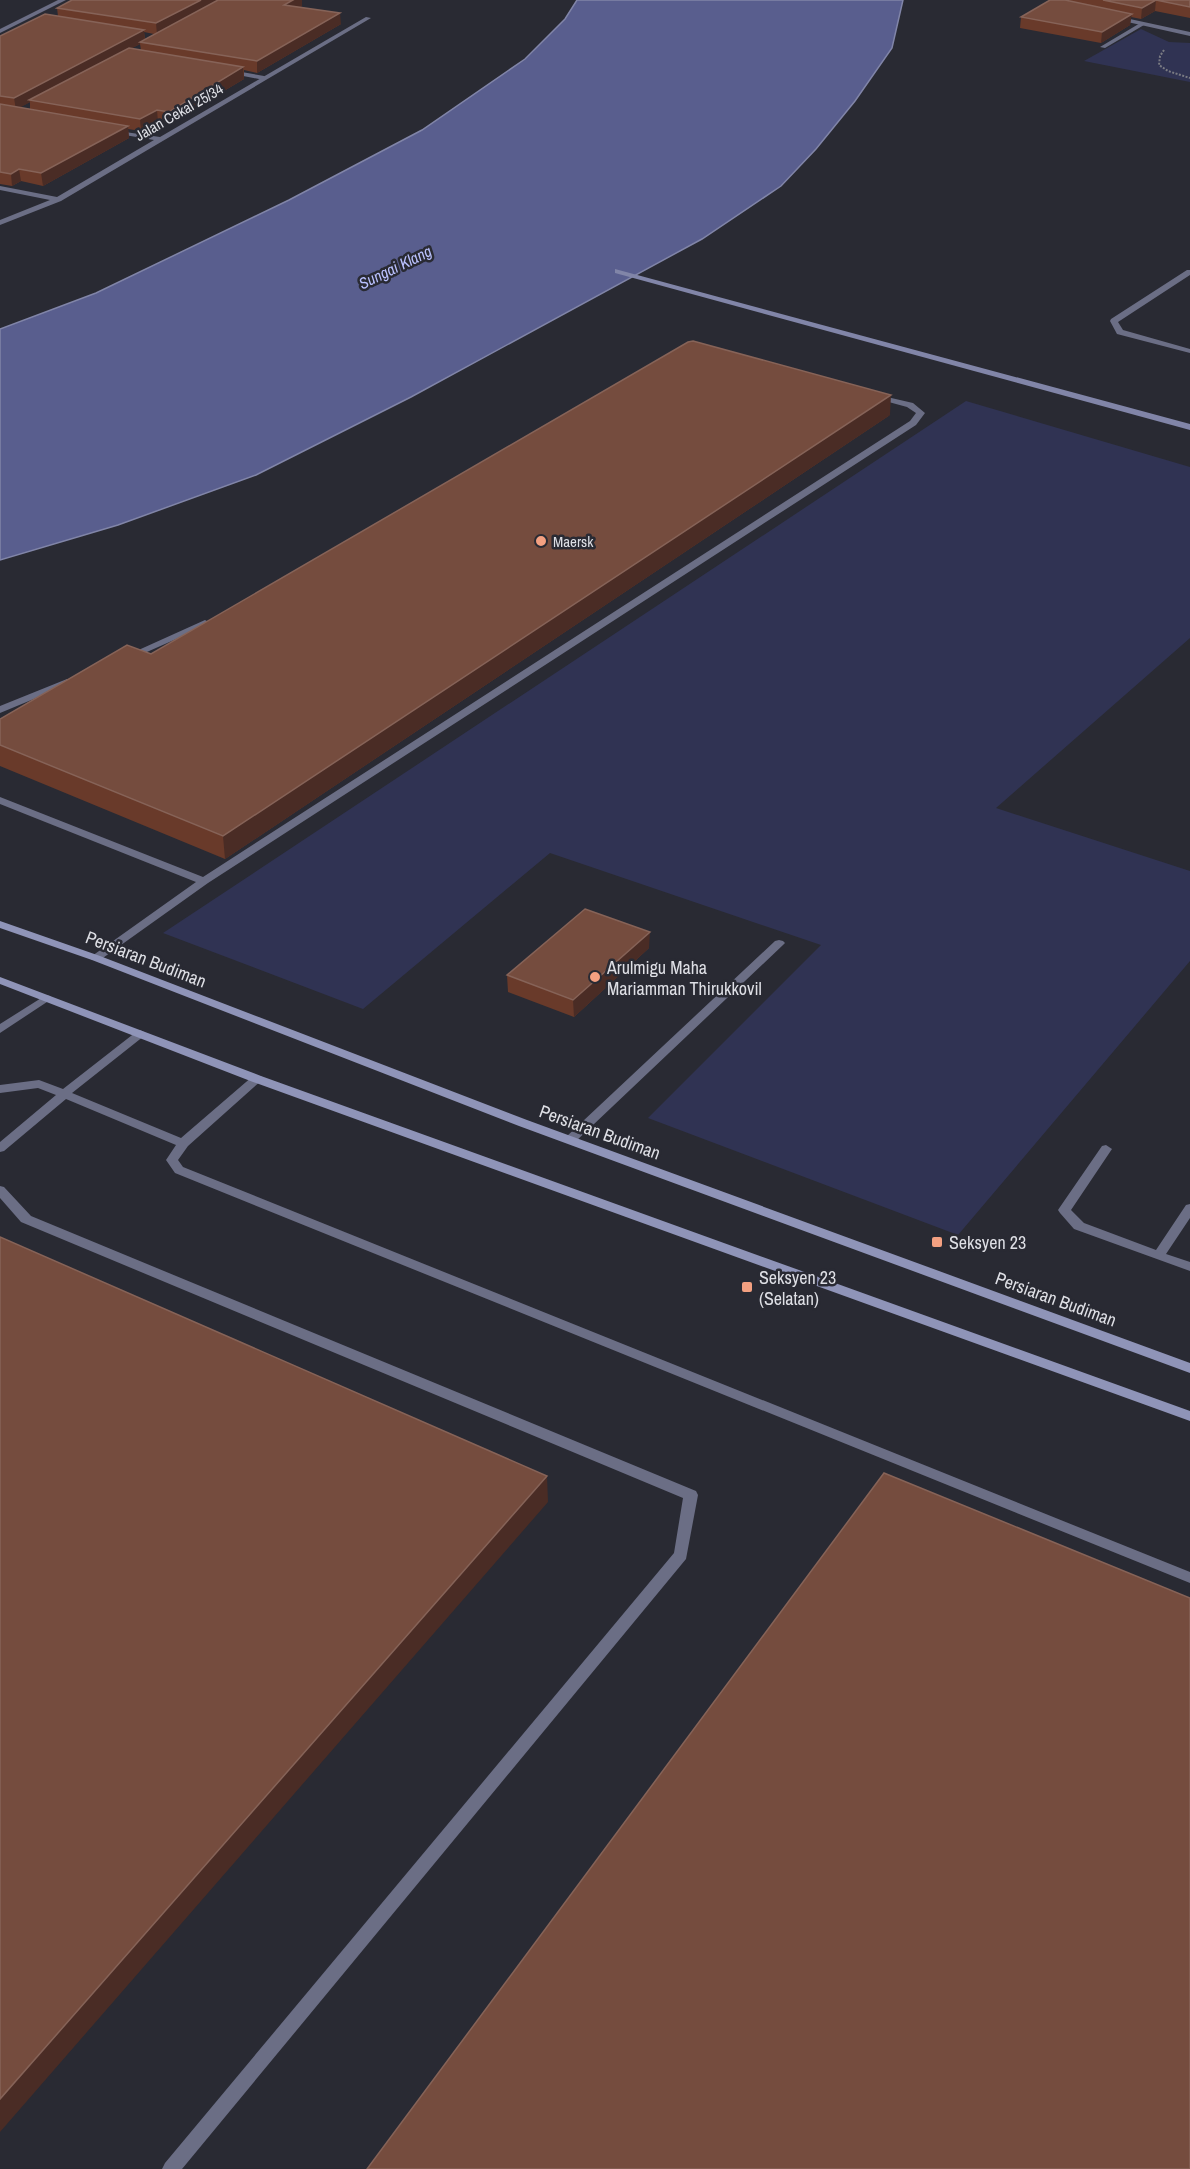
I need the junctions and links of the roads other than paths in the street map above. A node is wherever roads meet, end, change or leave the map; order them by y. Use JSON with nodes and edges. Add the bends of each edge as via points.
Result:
{"nodes":[{"id":1,"x":63,"y":0,"type":"edge"},
{"id":2,"x":1108,"y":17,"type":"edge"},
{"id":3,"x":26,"y":18,"type":"junction"},
{"id":4,"x":368,"y":18,"type":"dead end"},
{"id":5,"x":37,"y":20,"type":"edge"},
{"id":6,"x":1142,"y":24,"type":"junction"},
{"id":7,"x":0,"y":31,"type":"edge"},
{"id":8,"x":1190,"y":34,"type":"edge"},
{"id":9,"x":1103,"y":47,"type":"edge"},
{"id":10,"x":219,"y":70,"type":"edge"},
{"id":11,"x":264,"y":78,"type":"junction"},
{"id":12,"x":105,"y":129,"type":"edge"},
{"id":13,"x":160,"y":139,"type":"junction"},
{"id":14,"x":0,"y":188,"type":"edge"},
{"id":15,"x":58,"y":199,"type":"junction"},
{"id":16,"x":0,"y":223,"type":"edge"},
{"id":17,"x":1190,"y":272,"type":"edge"},
{"id":18,"x":1190,"y":351,"type":"edge"},
{"id":19,"x":865,"y":393,"type":"edge"},
{"id":20,"x":210,"y":621,"type":"edge"},
{"id":21,"x":116,"y":662,"type":"edge"},
{"id":22,"x":74,"y":680,"type":"edge"},
{"id":23,"x":0,"y":710,"type":"edge"},
{"id":24,"x":0,"y":800,"type":"edge"},
{"id":25,"x":204,"y":881,"type":"junction"},
{"id":26,"x":0,"y":924,"type":"edge"},
{"id":27,"x":779,"y":943,"type":"dead end"},
{"id":28,"x":96,"y":958,"type":"junction"},
{"id":29,"x":0,"y":980,"type":"edge"},
{"id":30,"x":46,"y":998,"type":"junction"},
{"id":31,"x":0,"y":1029,"type":"edge"},
{"id":32,"x":140,"y":1034,"type":"junction"},
{"id":33,"x":257,"y":1079,"type":"junction"},
{"id":34,"x":0,"y":1089,"type":"edge"},
{"id":35,"x":66,"y":1094,"type":"junction"},
{"id":36,"x":570,"y":1140,"type":"junction"},
{"id":37,"x":183,"y":1143,"type":"junction"},
{"id":38,"x":0,"y":1148,"type":"edge"},
{"id":39,"x":1106,"y":1149,"type":"dead end"},
{"id":40,"x":0,"y":1190,"type":"edge"},
{"id":41,"x":1190,"y":1208,"type":"edge"},
{"id":42,"x":1159,"y":1255,"type":"junction"},
{"id":43,"x":1190,"y":1267,"type":"edge"},
{"id":44,"x":1190,"y":1368,"type":"edge"},
{"id":45,"x":1190,"y":1416,"type":"edge"},
{"id":46,"x":1190,"y":1578,"type":"edge"},
{"id":47,"x":171,"y":2169,"type":"edge"}],
"edges":[{"from":1,"to":3,"type":"street"},
{"from":2,"to":6,"type":"street"},
{"from":3,"to":5,"type":"street"},
{"from":3,"to":7,"type":"street"},
{"from":4,"to":11,"type":"street","name":"Jalan Cekal 25/34"},
{"from":6,"to":8,"type":"street"},
{"from":6,"to":9,"type":"street"},
{"from":10,"to":11,"type":"street"},
{"from":11,"to":13,"type":"street","name":"Jalan Cekal 25/34"},
{"from":12,"to":13,"type":"street"},
{"from":13,"to":15,"type":"street","name":"Jalan Cekal 25/34"},
{"from":14,"to":15,"type":"street"},
{"from":15,"to":16,"type":"street","name":"Jalan Cekal 25/34"},
{"from":17,"to":18,"type":"street","via":[[1114,321],[1120,332]]},
{"from":19,"to":25,"type":"street","via":[[910,405],[921,413],[913,423]]},
{"from":20,"to":21,"type":"street"},
{"from":22,"to":23,"type":"street"},
{"from":24,"to":25,"type":"street"},
{"from":25,"to":28,"type":"street"},
{"from":26,"to":28,"type":"main road","name":"Persiaran Budiman"},
{"from":27,"to":36,"type":"street"},
{"from":28,"to":36,"type":"main road","name":"Persiaran Budiman"},
{"from":29,"to":30,"type":"main road"},
{"from":30,"to":31,"type":"street"},
{"from":30,"to":32,"type":"main road"},
{"from":32,"to":33,"type":"main road"},
{"from":32,"to":35,"type":"street"},
{"from":33,"to":37,"type":"street"},
{"from":33,"to":45,"type":"main road"},
{"from":34,"to":35,"type":"street","via":[[39,1084]]},
{"from":35,"to":37,"type":"street"},
{"from":35,"to":38,"type":"street"},
{"from":36,"to":44,"type":"main road","name":"Persiaran Budiman"},
{"from":37,"to":46,"type":"street","via":[[172,1160],[178,1170]]},
{"from":39,"to":42,"type":"street","via":[[1064,1210],[1079,1226]]},
{"from":40,"to":47,"type":"street","via":[[26,1219],[691,1495],[681,1556]]},
{"from":41,"to":42,"type":"street"},
{"from":42,"to":43,"type":"street"}]}
